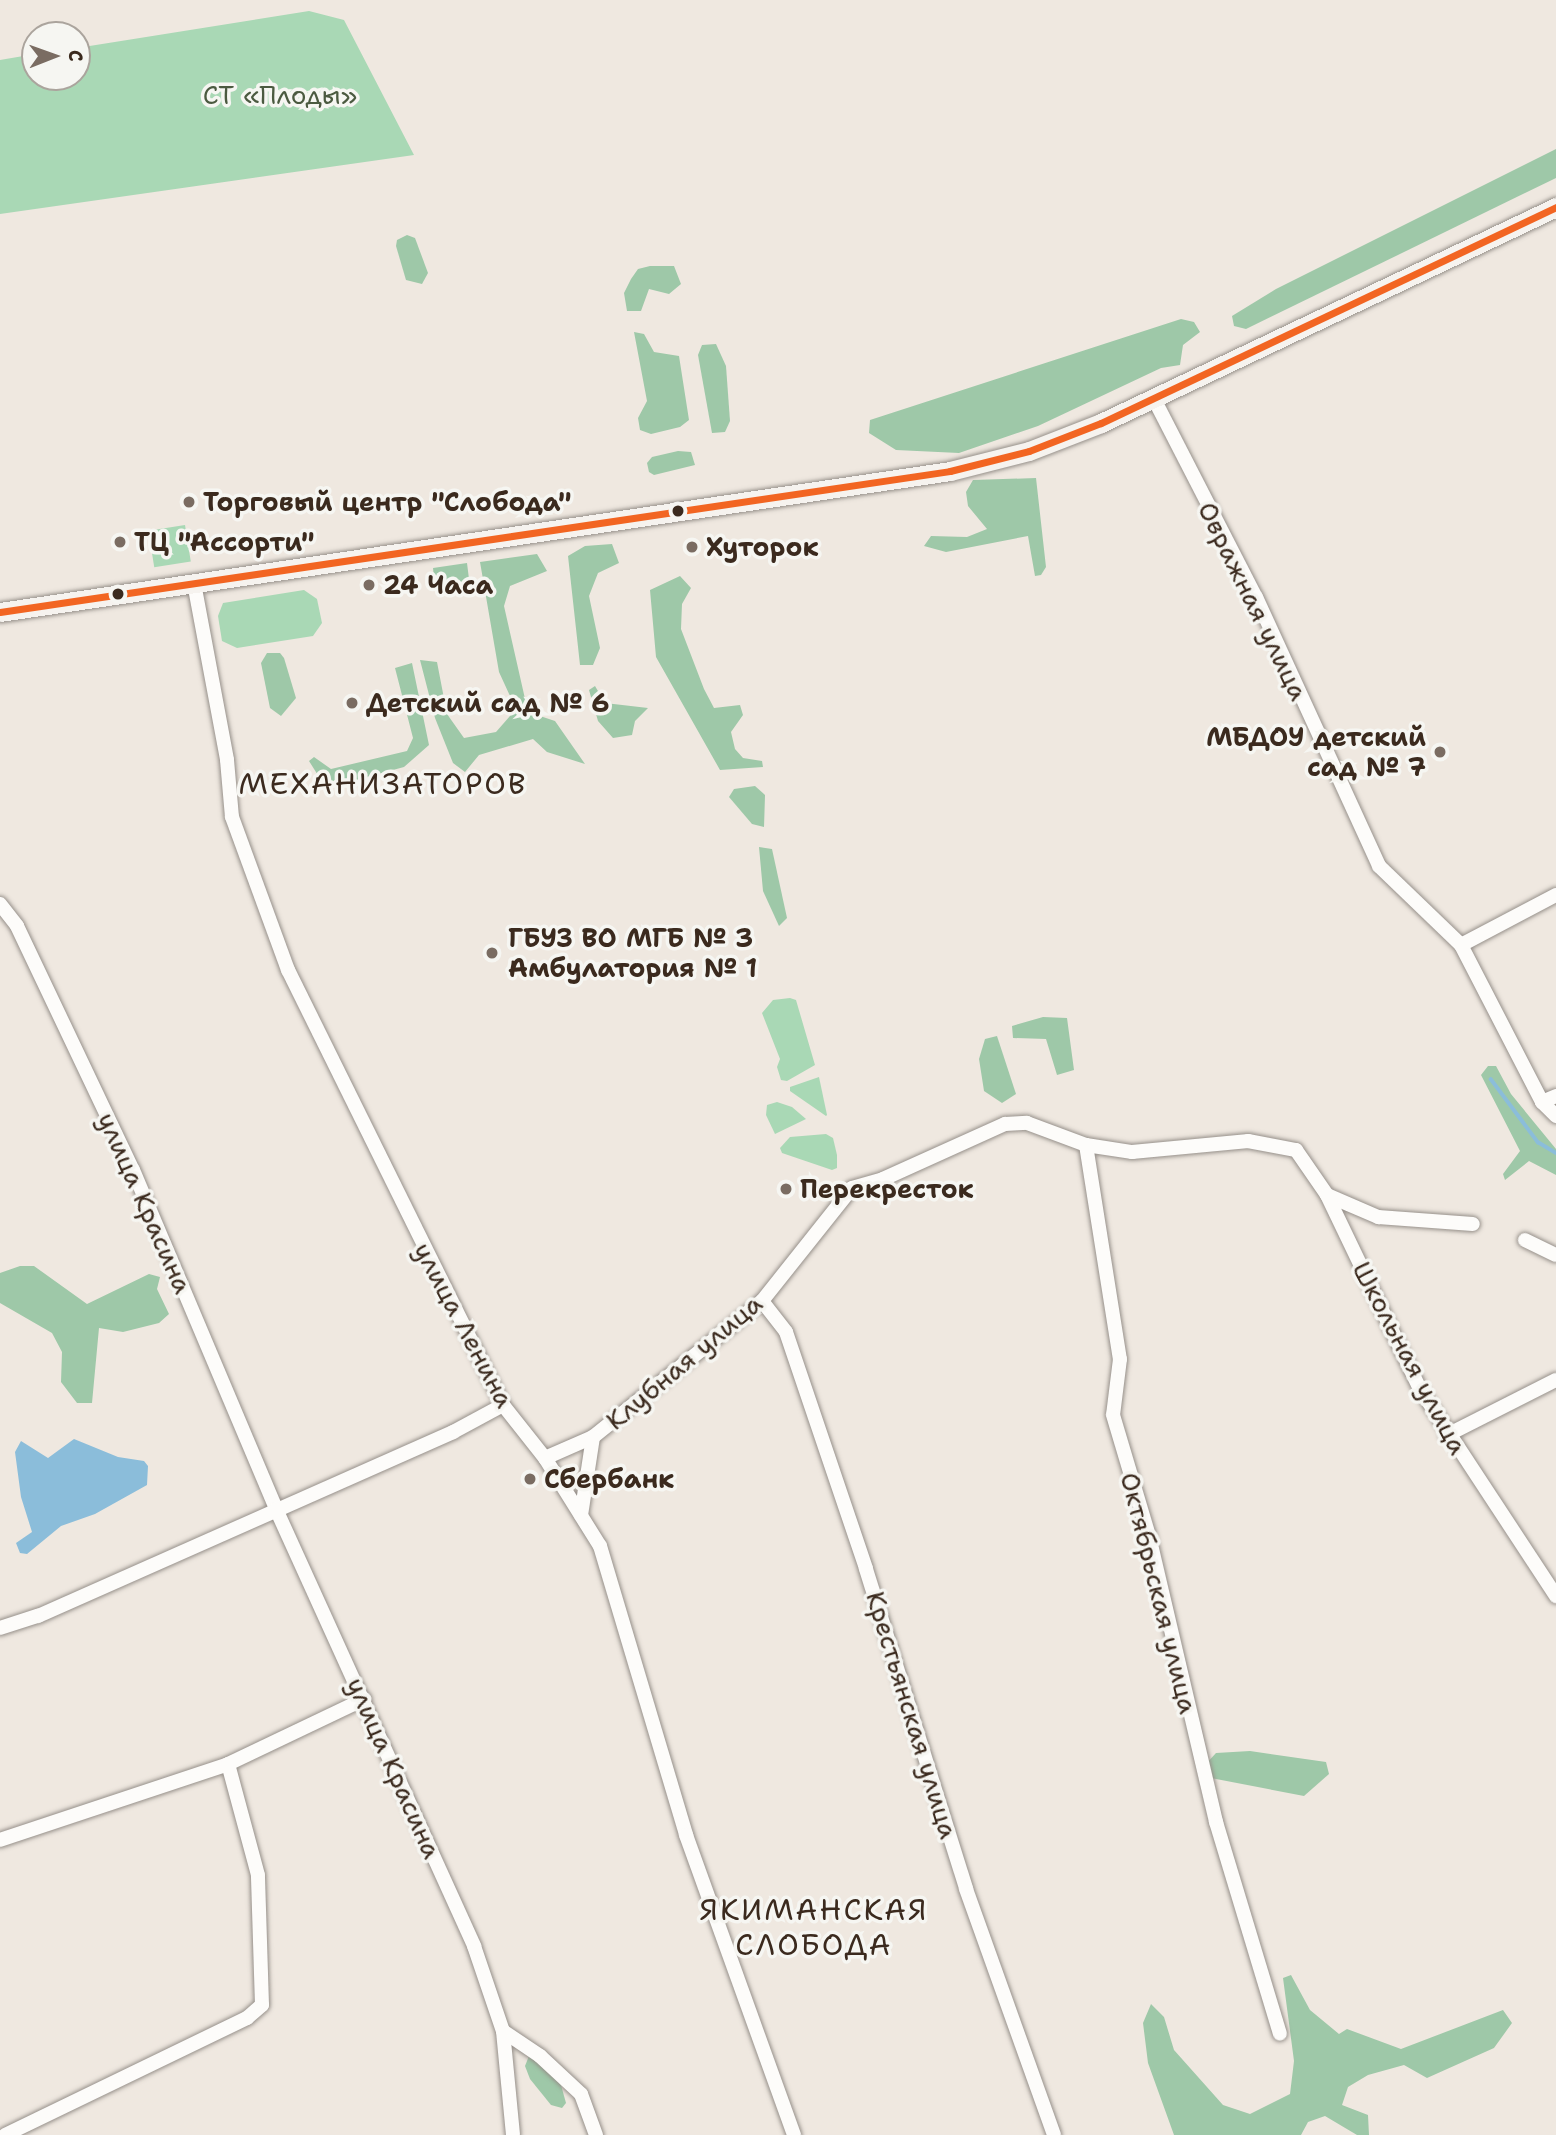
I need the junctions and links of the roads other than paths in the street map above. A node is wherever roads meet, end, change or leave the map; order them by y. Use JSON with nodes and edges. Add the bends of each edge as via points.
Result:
{"nodes":[{"id":1,"x":1556,"y":207,"type":"edge"},
{"id":2,"x":1153,"y":397,"type":"junction"},
{"id":3,"x":194,"y":583,"type":"junction"},
{"id":4,"x":0,"y":612,"type":"edge"},
{"id":5,"x":1556,"y":895,"type":"edge"},
{"id":6,"x":0,"y":904,"type":"edge"},
{"id":7,"x":1461,"y":945,"type":"junction"},
{"id":8,"x":1556,"y":1096,"type":"edge"},
{"id":9,"x":1542,"y":1102,"type":"junction"},
{"id":10,"x":1556,"y":1116,"type":"edge"},
{"id":11,"x":1086,"y":1145,"type":"junction"},
{"id":12,"x":1296,"y":1150,"type":"joint"},
{"id":13,"x":1326,"y":1195,"type":"junction"},
{"id":14,"x":1473,"y":1224,"type":"dead end"},
{"id":15,"x":1525,"y":1240,"type":"dead end"},
{"id":16,"x":1556,"y":1255,"type":"edge"},
{"id":17,"x":762,"y":1301,"type":"junction"},
{"id":18,"x":1556,"y":1380,"type":"edge"},
{"id":19,"x":503,"y":1405,"type":"junction"},
{"id":20,"x":1447,"y":1435,"type":"junction"},
{"id":21,"x":593,"y":1437,"type":"junction"},
{"id":22,"x":545,"y":1458,"type":"junction"},
{"id":23,"x":276,"y":1508,"type":"junction"},
{"id":24,"x":581,"y":1515,"type":"junction"},
{"id":25,"x":1556,"y":1596,"type":"edge"},
{"id":26,"x":0,"y":1628,"type":"edge"},
{"id":27,"x":364,"y":1699,"type":"junction"},
{"id":28,"x":228,"y":1764,"type":"junction"},
{"id":29,"x":0,"y":1840,"type":"edge"},
{"id":30,"x":503,"y":2031,"type":"junction"},
{"id":31,"x":1280,"y":2034,"type":"dead end"},
{"id":32,"x":5,"y":2135,"type":"edge"},
{"id":33,"x":513,"y":2135,"type":"edge"},
{"id":34,"x":596,"y":2135,"type":"edge"},
{"id":35,"x":794,"y":2135,"type":"edge"},
{"id":36,"x":1054,"y":2135,"type":"edge"}],
"edges":[{"from":1,"to":2,"type":"main road"},
{"from":2,"to":3,"type":"main road","via":[[1029,451],[950,471]]},
{"from":2,"to":7,"type":"street","name":"Овражная улица","via":[[1256,597],[1379,866]]},
{"from":3,"to":4,"type":"main road"},
{"from":3,"to":19,"type":"street","name":"улица Ленина","via":[[227,760],[232,817],[288,970]]},
{"from":5,"to":7,"type":"street"},
{"from":6,"to":23,"type":"street","name":"улица Красина","via":[[17,926],[133,1170]]},
{"from":7,"to":9,"type":"street","name":"Овражная улица"},
{"from":8,"to":9,"type":"street"},
{"from":9,"to":10,"type":"street","name":"Овражная улица"},
{"from":11,"to":12,"type":"street","name":"Клубная улица","via":[[1132,1152],[1248,1141]]},
{"from":11,"to":17,"type":"street","name":"Клубная улица","via":[[1027,1123],[1005,1124],[883,1179],[852,1188]]},
{"from":11,"to":31,"type":"street","name":"Октябрьская улица","via":[[1120,1359],[1113,1415],[1149,1536],[1216,1822]]},
{"from":12,"to":13,"type":"street","name":"Школьная улица"},
{"from":13,"to":14,"type":"street","via":[[1378,1217]]},
{"from":13,"to":20,"type":"street","name":"Школьная улица"},
{"from":15,"to":16,"type":"street"},
{"from":17,"to":21,"type":"street","name":"Клубная улица"},
{"from":17,"to":36,"type":"street","name":"Крестьянская улица","via":[[786,1332],[966,1889]]},
{"from":18,"to":20,"type":"street"},
{"from":19,"to":22,"type":"street","name":"улица Ленина"},
{"from":19,"to":23,"type":"street","via":[[453,1432]]},
{"from":20,"to":25,"type":"street","name":"Школьная улица"},
{"from":21,"to":22,"type":"street","name":"Клубная улица"},
{"from":21,"to":24,"type":"street","name":"Клубная улица"},
{"from":22,"to":24,"type":"street","name":"улица Ленина"},
{"from":23,"to":26,"type":"street","via":[[38,1616]]},
{"from":23,"to":27,"type":"street","name":"улица Красина"},
{"from":24,"to":35,"type":"street","name":"улица Ленина","via":[[600,1546],[686,1835]]},
{"from":27,"to":28,"type":"street"},
{"from":27,"to":30,"type":"street","name":"улица Красина","via":[[474,1946]]},
{"from":28,"to":29,"type":"street"},
{"from":28,"to":32,"type":"street","via":[[258,1875],[262,2005],[247,2018]]},
{"from":30,"to":33,"type":"street","name":"улица Красина"},
{"from":30,"to":34,"type":"street","via":[[540,2056],[581,2094]]}]}
